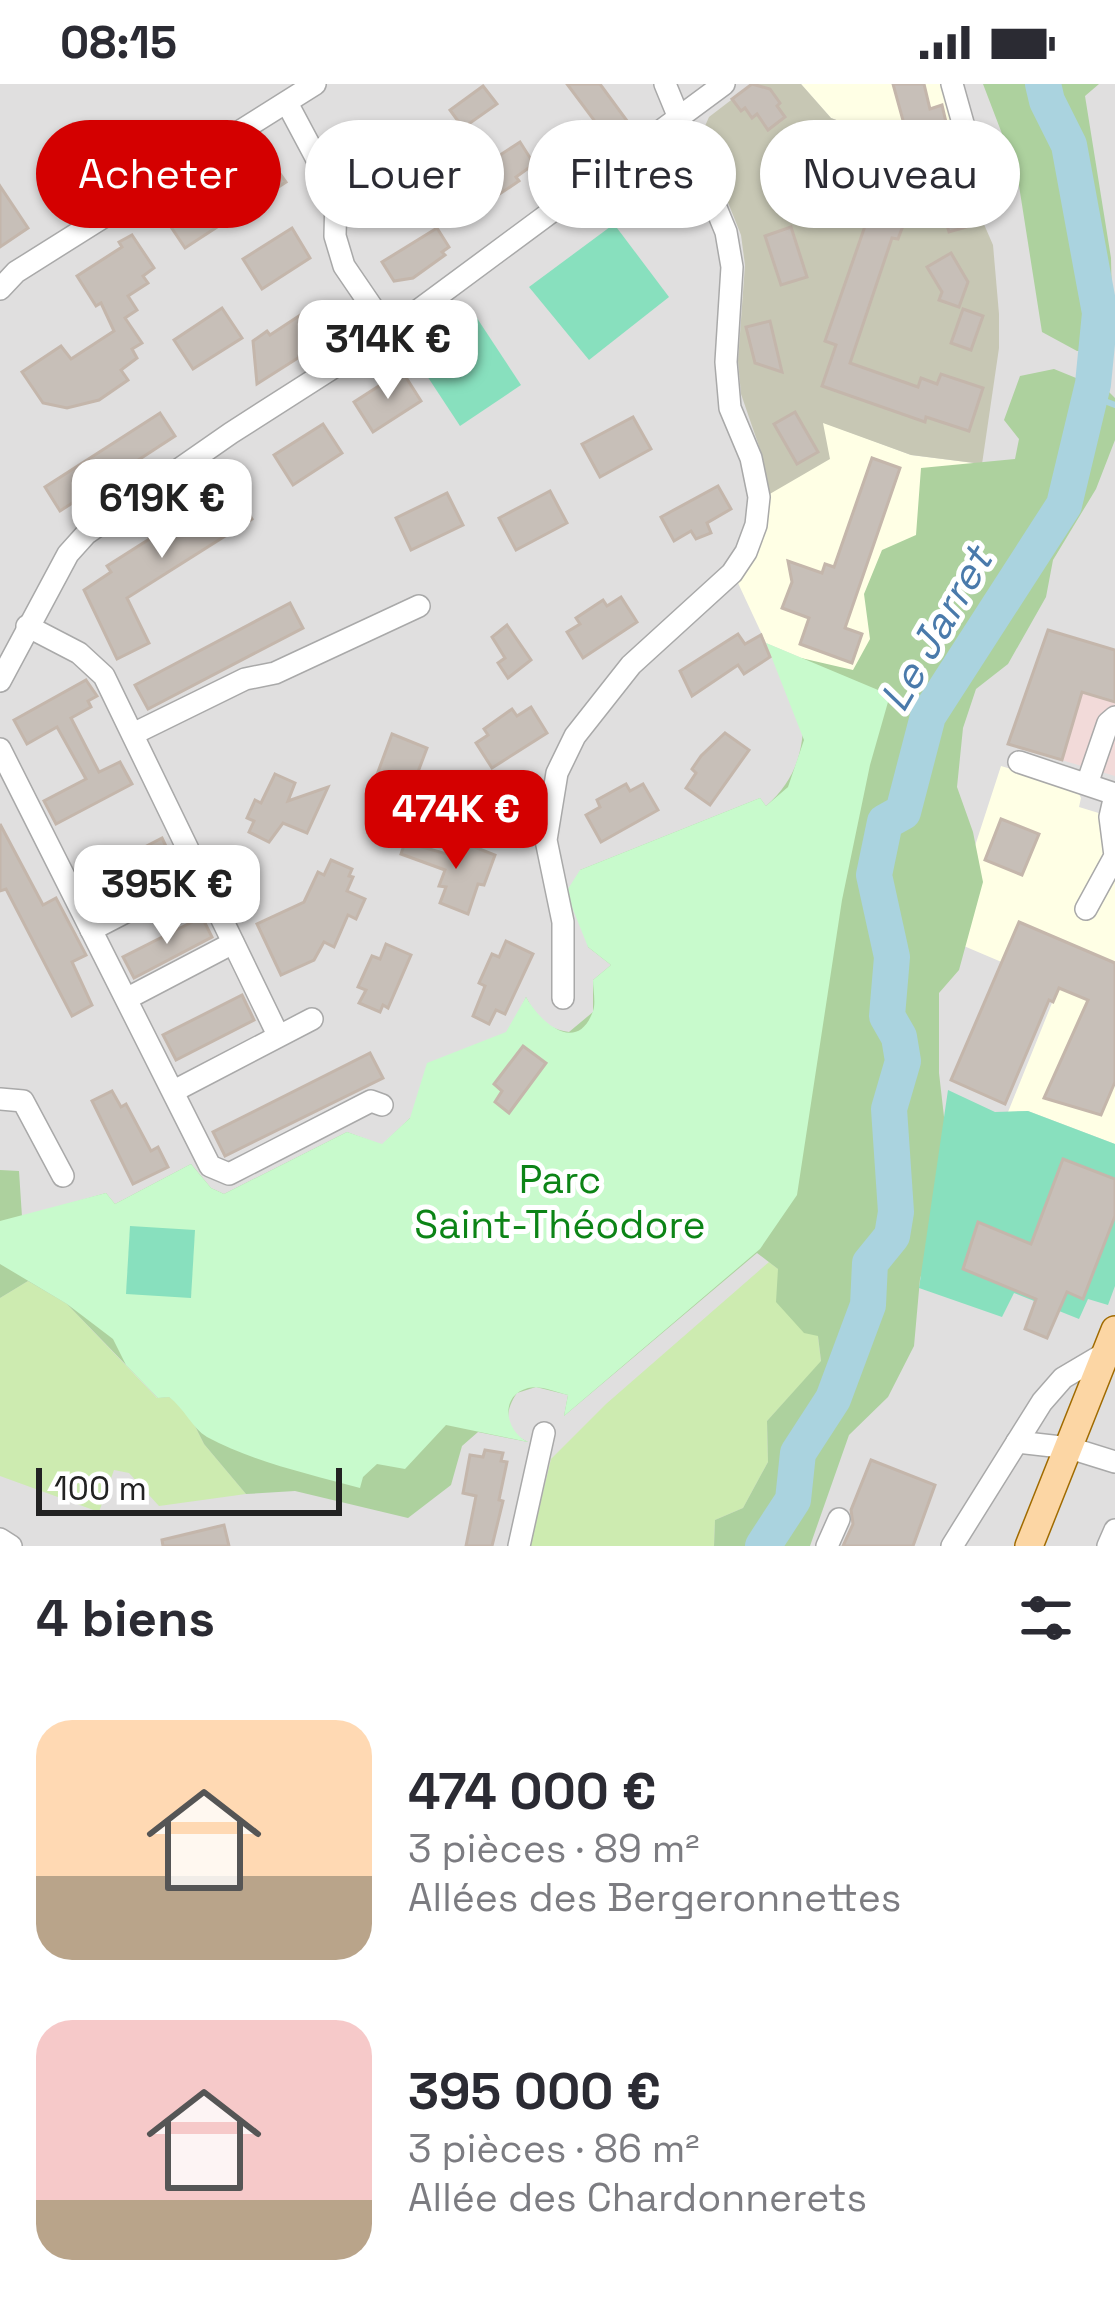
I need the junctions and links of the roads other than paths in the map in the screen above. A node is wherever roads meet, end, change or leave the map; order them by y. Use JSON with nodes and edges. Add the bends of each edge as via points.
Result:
{"nodes":[{"id":1,"x":315,"y":84,"type":"edge"},
{"id":2,"x":665,"y":84,"type":"edge"},
{"id":3,"x":724,"y":84,"type":"edge"},
{"id":4,"x":952,"y":84,"type":"edge"},
{"id":5,"x":287,"y":103,"type":"junction"},
{"id":6,"x":680,"y":119,"type":"junction"},
{"id":7,"x":962,"y":120,"type":"edge"},
{"id":8,"x":0,"y":289,"type":"edge"},
{"id":9,"x":389,"y":332,"type":"junction"},
{"id":10,"x":418,"y":605,"type":"dead end"},
{"id":11,"x":27,"y":626,"type":"junction"},
{"id":12,"x":0,"y":681,"type":"edge"},
{"id":13,"x":1115,"y":716,"type":"edge"},
{"id":14,"x":135,"y":733,"type":"junction"},
{"id":15,"x":0,"y":748,"type":"edge"},
{"id":16,"x":1019,"y":763,"type":"dead end"},
{"id":17,"x":1088,"y":784,"type":"junction"},
{"id":18,"x":1115,"y":795,"type":"edge"},
{"id":19,"x":199,"y":874,"type":"junction"},
{"id":20,"x":1086,"y":909,"type":"dead end"},
{"id":21,"x":91,"y":930,"type":"junction"},
{"id":22,"x":233,"y":943,"type":"junction"},
{"id":23,"x":128,"y":998,"type":"junction"},
{"id":24,"x":563,"y":998,"type":"dead end"},
{"id":25,"x":312,"y":1019,"type":"dead end"},
{"id":26,"x":278,"y":1035,"type":"junction"},
{"id":27,"x":174,"y":1091,"type":"junction"},
{"id":28,"x":0,"y":1100,"type":"edge"},
{"id":29,"x":382,"y":1105,"type":"dead end"},
{"id":30,"x":63,"y":1176,"type":"dead end"},
{"id":31,"x":1111,"y":1341,"type":"edge"},
{"id":32,"x":544,"y":1432,"type":"dead end"},
{"id":33,"x":1017,"y":1442,"type":"junction"},
{"id":34,"x":1070,"y":1448,"type":"junction"},
{"id":35,"x":1115,"y":1462,"type":"edge"},
{"id":36,"x":839,"y":1519,"type":"dead end"},
{"id":37,"x":1115,"y":1530,"type":"edge"},
{"id":38,"x":0,"y":1539,"type":"edge"},
{"id":39,"x":11,"y":1546,"type":"edge"},
{"id":40,"x":519,"y":1546,"type":"edge"},
{"id":41,"x":827,"y":1546,"type":"edge"},
{"id":42,"x":952,"y":1546,"type":"edge"},
{"id":43,"x":1029,"y":1546,"type":"edge"},
{"id":44,"x":1108,"y":1546,"type":"edge"}],
"edges":[{"from":1,"to":5,"type":"street"},
{"from":2,"to":6,"type":"street"},
{"from":3,"to":6,"type":"street"},
{"from":4,"to":7,"type":"street"},
{"from":5,"to":8,"type":"street"},
{"from":5,"to":9,"type":"street","via":[[336,195],[344,266]]},
{"from":6,"to":9,"type":"street"},
{"from":6,"to":24,"type":"street","via":[[733,267],[730,408],[751,458],[756,525],[732,573],[631,665],[574,736],[557,773],[546,840],[563,922]]},
{"from":9,"to":11,"type":"street","via":[[86,534]]},
{"from":10,"to":14,"type":"street"},
{"from":11,"to":12,"type":"street"},
{"from":11,"to":14,"type":"street","via":[[104,676]]},
{"from":13,"to":17,"type":"street"},
{"from":14,"to":19,"type":"street"},
{"from":15,"to":21,"type":"street"},
{"from":16,"to":17,"type":"street"},
{"from":17,"to":18,"type":"street"},
{"from":18,"to":20,"type":"street","via":[[1115,856]]},
{"from":19,"to":21,"type":"street"},
{"from":19,"to":22,"type":"street"},
{"from":21,"to":23,"type":"street"},
{"from":22,"to":23,"type":"street"},
{"from":22,"to":26,"type":"street"},
{"from":23,"to":27,"type":"street"},
{"from":25,"to":26,"type":"street"},
{"from":26,"to":27,"type":"street"},
{"from":27,"to":29,"type":"street","via":[[210,1166],[229,1174],[371,1100]]},
{"from":28,"to":30,"type":"street","via":[[23,1101]]},
{"from":31,"to":33,"type":"street","via":[[1063,1378]]},
{"from":31,"to":34,"type":"main road"},
{"from":32,"to":40,"type":"street"},
{"from":33,"to":34,"type":"street"},
{"from":33,"to":42,"type":"street"},
{"from":34,"to":35,"type":"street"},
{"from":34,"to":43,"type":"main road"},
{"from":36,"to":41,"type":"street"},
{"from":37,"to":44,"type":"street"},
{"from":38,"to":39,"type":"street"}]}
